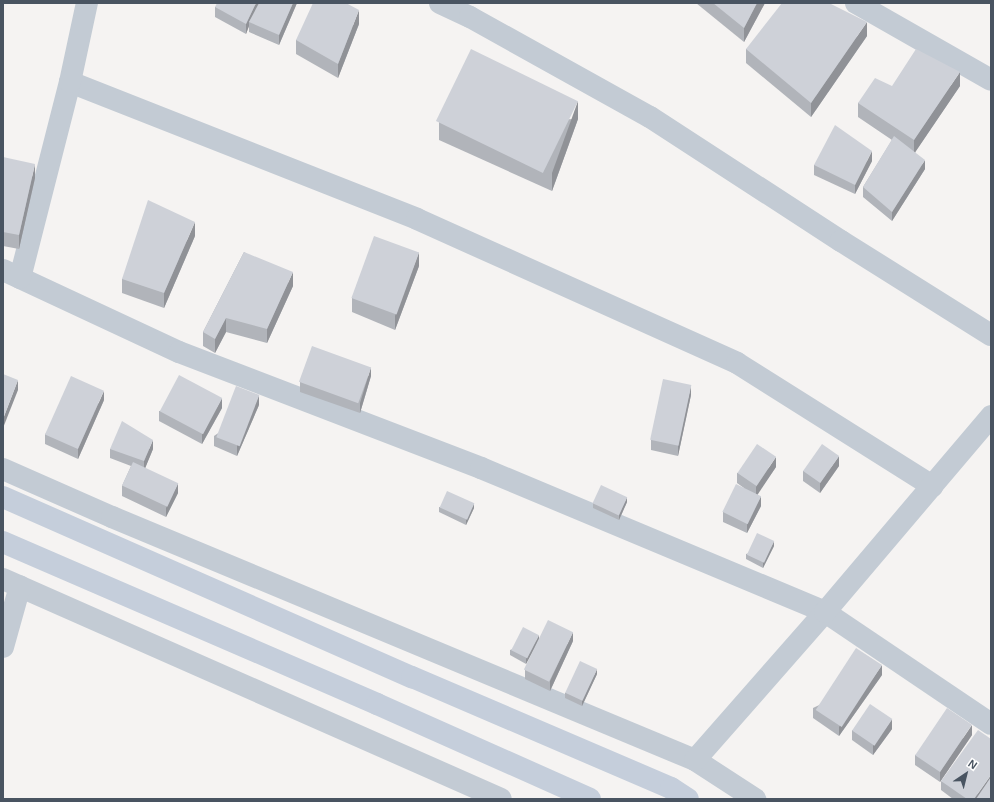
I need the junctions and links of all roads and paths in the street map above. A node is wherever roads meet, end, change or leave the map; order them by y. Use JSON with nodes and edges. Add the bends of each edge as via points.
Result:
{"nodes":[{"id":1,"x":87,"y":3,"type":"edge"},
{"id":2,"x":440,"y":3,"type":"edge"},
{"id":3,"x":856,"y":3,"type":"edge"},
{"id":4,"x":991,"y":80,"type":"edge"},
{"id":5,"x":70,"y":82,"type":"junction"},
{"id":6,"x":11,"y":274,"type":"edge"},
{"id":7,"x":991,"y":335,"type":"edge"},
{"id":8,"x":991,"y":416,"type":"edge"},
{"id":9,"x":3,"y":469,"type":"edge"},
{"id":10,"x":932,"y":486,"type":"junction"},
{"id":11,"x":3,"y":497,"type":"edge"},
{"id":12,"x":3,"y":542,"type":"edge"},
{"id":13,"x":11,"y":582,"type":"edge"},
{"id":14,"x":825,"y":612,"type":"junction"},
{"id":15,"x":3,"y":647,"type":"edge"},
{"id":16,"x":991,"y":724,"type":"edge"},
{"id":17,"x":695,"y":760,"type":"junction"},
{"id":18,"x":501,"y":799,"type":"edge"},
{"id":19,"x":590,"y":799,"type":"edge"},
{"id":20,"x":688,"y":799,"type":"edge"},
{"id":21,"x":755,"y":799,"type":"edge"}],
"edges":[{"from":1,"to":5,"type":"street"},
{"from":2,"to":7,"type":"street","via":[[470,17],[650,118]]},
{"from":3,"to":4,"type":"street"},
{"from":5,"to":6,"type":"street"},
{"from":5,"to":10,"type":"street","via":[[417,219],[737,363]]},
{"from":6,"to":14,"type":"street","via":[[179,352],[481,468]]},
{"from":8,"to":10,"type":"street"},
{"from":9,"to":17,"type":"street"},
{"from":10,"to":14,"type":"street"},
{"from":11,"to":20,"type":"street","via":[[672,788]]},
{"from":12,"to":19,"type":"street","via":[[385,707]]},
{"from":13,"to":15,"type":"street"},
{"from":13,"to":18,"type":"street"},
{"from":14,"to":16,"type":"street"},
{"from":14,"to":17,"type":"street"},
{"from":17,"to":21,"type":"street"}]}
